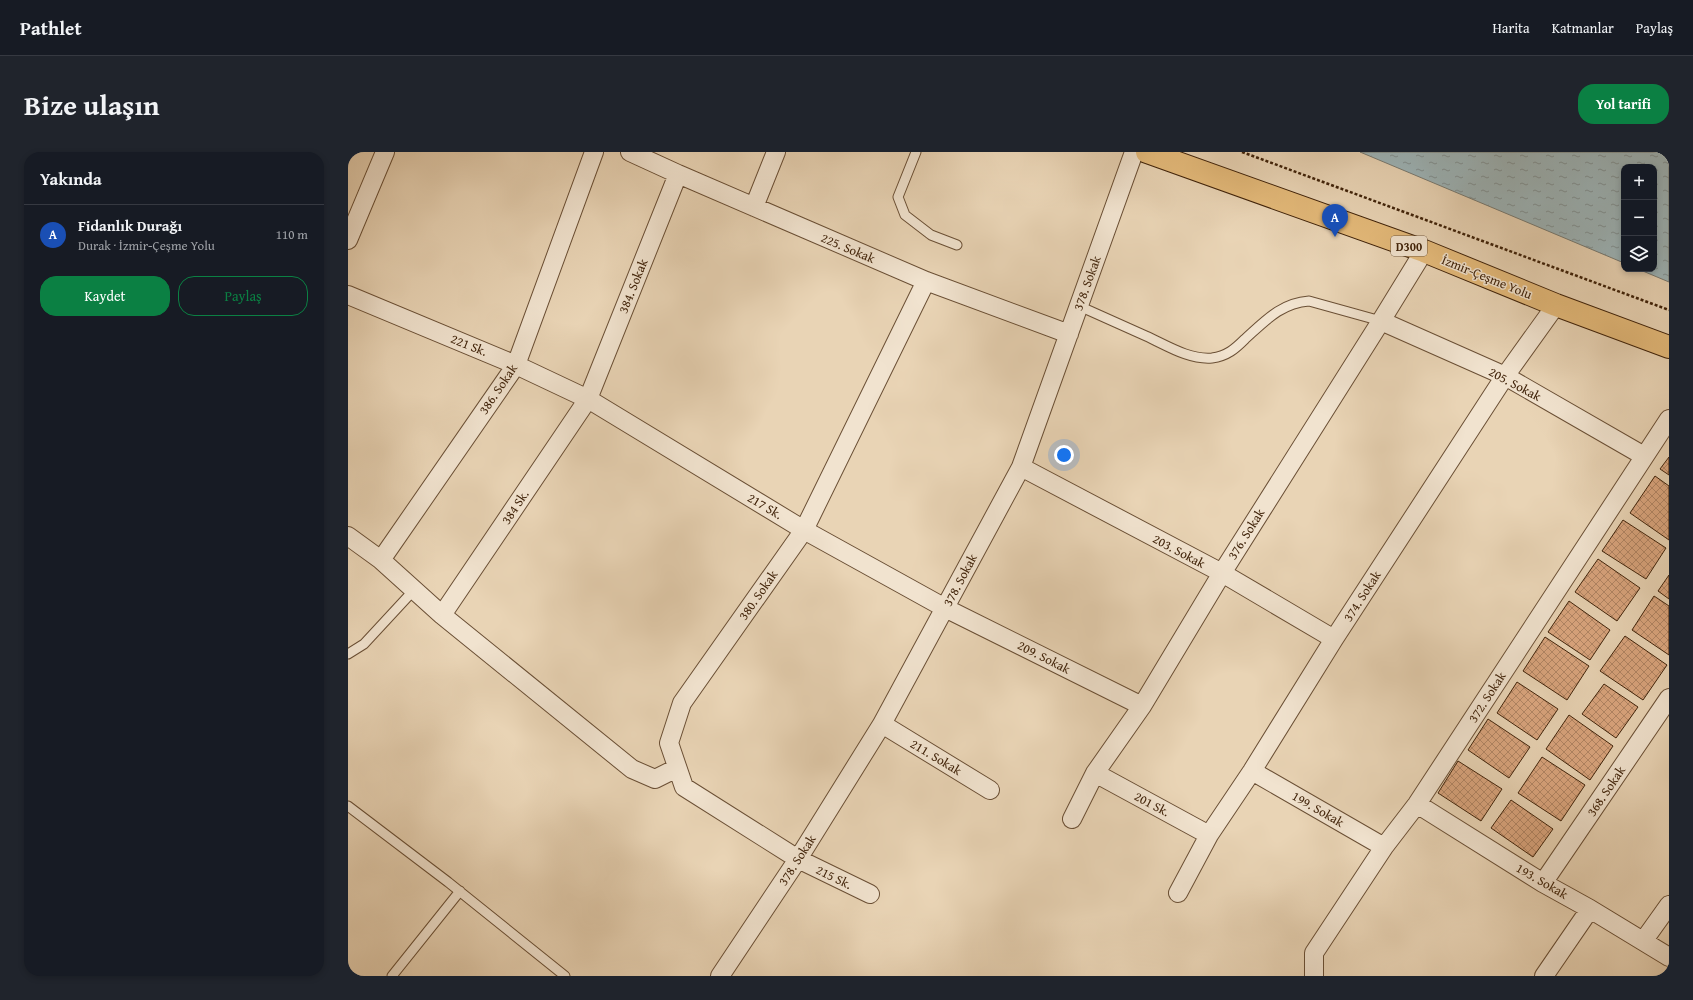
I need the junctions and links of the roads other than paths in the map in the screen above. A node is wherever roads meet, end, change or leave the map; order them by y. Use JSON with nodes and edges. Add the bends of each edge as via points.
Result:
{"nodes":[{"id":1,"x":385,"y":152,"type":"edge"},
{"id":2,"x":594,"y":152,"type":"edge"},
{"id":3,"x":630,"y":152,"type":"edge"},
{"id":4,"x":776,"y":152,"type":"edge"},
{"id":5,"x":916,"y":152,"type":"edge"},
{"id":6,"x":1134,"y":152,"type":"edge"},
{"id":7,"x":1147,"y":152,"type":"edge"},
{"id":8,"x":678,"y":174,"type":"junction"},
{"id":9,"x":754,"y":207,"type":"junction"},
{"id":10,"x":348,"y":240,"type":"edge"},
{"id":11,"x":957,"y":245,"type":"dead end"},
{"id":12,"x":1424,"y":251,"type":"junction"},
{"id":13,"x":926,"y":281,"type":"junction"},
{"id":14,"x":348,"y":295,"type":"edge"},
{"id":15,"x":1556,"y":305,"type":"junction"},
{"id":16,"x":1079,"y":306,"type":"junction"},
{"id":17,"x":1382,"y":321,"type":"junction"},
{"id":18,"x":1069,"y":334,"type":"junction"},
{"id":19,"x":1669,"y":347,"type":"edge"},
{"id":20,"x":516,"y":364,"type":"junction"},
{"id":21,"x":1505,"y":376,"type":"junction"},
{"id":22,"x":588,"y":399,"type":"junction"},
{"id":23,"x":1669,"y":419,"type":"edge"},
{"id":24,"x":1644,"y":456,"type":"junction"},
{"id":25,"x":1021,"y":467,"type":"junction"},
{"id":26,"x":804,"y":530,"type":"junction"},
{"id":27,"x":348,"y":536,"type":"edge"},
{"id":28,"x":381,"y":560,"type":"junction"},
{"id":29,"x":1222,"y":573,"type":"junction"},
{"id":30,"x":414,"y":590,"type":"junction"},
{"id":31,"x":945,"y":608,"type":"junction"},
{"id":32,"x":442,"y":615,"type":"junction"},
{"id":33,"x":1334,"y":640,"type":"junction"},
{"id":34,"x":348,"y":654,"type":"edge"},
{"id":35,"x":1669,"y":698,"type":"edge"},
{"id":36,"x":1142,"y":706,"type":"junction"},
{"id":37,"x":882,"y":724,"type":"junction"},
{"id":38,"x":677,"y":768,"type":"junction"},
{"id":39,"x":1252,"y":771,"type":"junction"},
{"id":40,"x":1094,"y":773,"type":"junction"},
{"id":41,"x":990,"y":790,"type":"dead end"},
{"id":42,"x":1417,"y":804,"type":"junction"},
{"id":43,"x":348,"y":806,"type":"edge"},
{"id":44,"x":1072,"y":819,"type":"dead end"},
{"id":45,"x":1209,"y":835,"type":"junction"},
{"id":46,"x":1384,"y":847,"type":"junction"},
{"id":47,"x":798,"y":859,"type":"junction"},
{"id":48,"x":1543,"y":883,"type":"junction"},
{"id":49,"x":460,"y":891,"type":"junction"},
{"id":50,"x":1178,"y":893,"type":"dead end"},
{"id":51,"x":870,"y":894,"type":"dead end"},
{"id":52,"x":1669,"y":905,"type":"edge"},
{"id":53,"x":1590,"y":909,"type":"junction"},
{"id":54,"x":1644,"y":940,"type":"junction"},
{"id":55,"x":1669,"y":957,"type":"edge"},
{"id":56,"x":392,"y":976,"type":"edge"},
{"id":57,"x":565,"y":976,"type":"edge"},
{"id":58,"x":720,"y":976,"type":"edge"},
{"id":59,"x":1314,"y":976,"type":"edge"},
{"id":60,"x":1544,"y":976,"type":"edge"}],
"edges":[{"from":1,"to":10,"type":"street"},
{"from":2,"to":20,"type":"street","name":"386. Sokak"},
{"from":3,"to":8,"type":"street","name":"225. Sokak"},
{"from":4,"to":9,"type":"street"},
{"from":5,"to":11,"type":"lane","via":[[898,197],[905,215],[931,235]]},
{"from":6,"to":16,"type":"street","name":"378. Sokak"},
{"from":7,"to":12,"type":"highway","name":"İzmir-Çeşme Yolu","number":"D300"},
{"from":8,"to":9,"type":"street","name":"225. Sokak"},
{"from":8,"to":22,"type":"street","name":"384. Sokak"},
{"from":9,"to":13,"type":"street","name":"225. Sokak"},
{"from":12,"to":15,"type":"highway","name":"İzmir-Çeşme Yolu","number":"D300"},
{"from":12,"to":17,"type":"street","name":"376. Sokak"},
{"from":13,"to":18,"type":"street","name":"225. Sokak"},
{"from":13,"to":26,"type":"street","name":"380. Sokak"},
{"from":14,"to":20,"type":"street","name":"221 Sk."},
{"from":15,"to":19,"type":"highway","name":"İzmir-Çeşme Yolu","number":"D300"},
{"from":15,"to":21,"type":"street","name":"374. Sokak"},
{"from":16,"to":17,"type":"lane","via":[[1202,358],[1232,352],[1280,309],[1301,302],[1309,301]]},
{"from":16,"to":18,"type":"street","name":"378. Sokak"},
{"from":17,"to":21,"type":"street","name":"205. Sokak"},
{"from":17,"to":29,"type":"street","name":"376. Sokak"},
{"from":18,"to":25,"type":"street","name":"378. Sokak"},
{"from":20,"to":22,"type":"street","name":"221 Sk."},
{"from":20,"to":28,"type":"street","name":"386. Sokak"},
{"from":21,"to":24,"type":"street","name":"205. Sokak"},
{"from":21,"to":33,"type":"street","name":"374. Sokak"},
{"from":22,"to":26,"type":"street","name":"217 Sk."},
{"from":22,"to":32,"type":"street","name":"384 Sk."},
{"from":23,"to":24,"type":"street","name":"372. Sokak"},
{"from":24,"to":42,"type":"street","name":"372. Sokak"},
{"from":25,"to":29,"type":"street","name":"203. Sokak"},
{"from":25,"to":31,"type":"street","name":"378. Sokak"},
{"from":26,"to":31,"type":"street","name":"217 Sk."},
{"from":26,"to":38,"type":"street","name":"380. Sokak","via":[[682,703],[669,744]]},
{"from":27,"to":28,"type":"street"},
{"from":28,"to":30,"type":"street"},
{"from":29,"to":33,"type":"street","name":"203. Sokak"},
{"from":29,"to":36,"type":"street","name":"376. Sokak"},
{"from":30,"to":32,"type":"street"},
{"from":30,"to":34,"type":"lane","via":[[364,644]]},
{"from":31,"to":36,"type":"street","name":"209. Sokak"},
{"from":31,"to":37,"type":"street","name":"378. Sokak"},
{"from":32,"to":38,"type":"street","via":[[632,770],[655,779]]},
{"from":33,"to":39,"type":"street","name":"374. Sokak"},
{"from":35,"to":48,"type":"street","name":"368. Sokak"},
{"from":36,"to":40,"type":"street","name":"376. Sokak"},
{"from":37,"to":41,"type":"street","name":"211. Sokak"},
{"from":37,"to":47,"type":"street","name":"378. Sokak"},
{"from":38,"to":47,"type":"street","name":"380. Sokak","via":[[684,787]]},
{"from":39,"to":45,"type":"street","name":"374. Sokak"},
{"from":39,"to":46,"type":"street","name":"199. Sokak"},
{"from":40,"to":44,"type":"street","name":"376. Sokak"},
{"from":40,"to":45,"type":"street","name":"201 Sk."},
{"from":42,"to":46,"type":"street","name":"372. Sokak"},
{"from":42,"to":48,"type":"street","name":"193. Sokak"},
{"from":43,"to":49,"type":"lane"},
{"from":45,"to":50,"type":"street","name":"374. Sokak"},
{"from":46,"to":59,"type":"street","name":"372. Sokak","via":[[1314,953]]},
{"from":47,"to":51,"type":"street","name":"215 Sk."},
{"from":47,"to":58,"type":"street","name":"378. Sokak"},
{"from":48,"to":53,"type":"street","name":"193. Sokak"},
{"from":49,"to":56,"type":"lane"},
{"from":49,"to":57,"type":"lane"},
{"from":52,"to":54,"type":"street"},
{"from":53,"to":54,"type":"street","name":"193. Sokak"},
{"from":53,"to":60,"type":"street"},
{"from":54,"to":55,"type":"street","name":"193. Sokak"}]}
